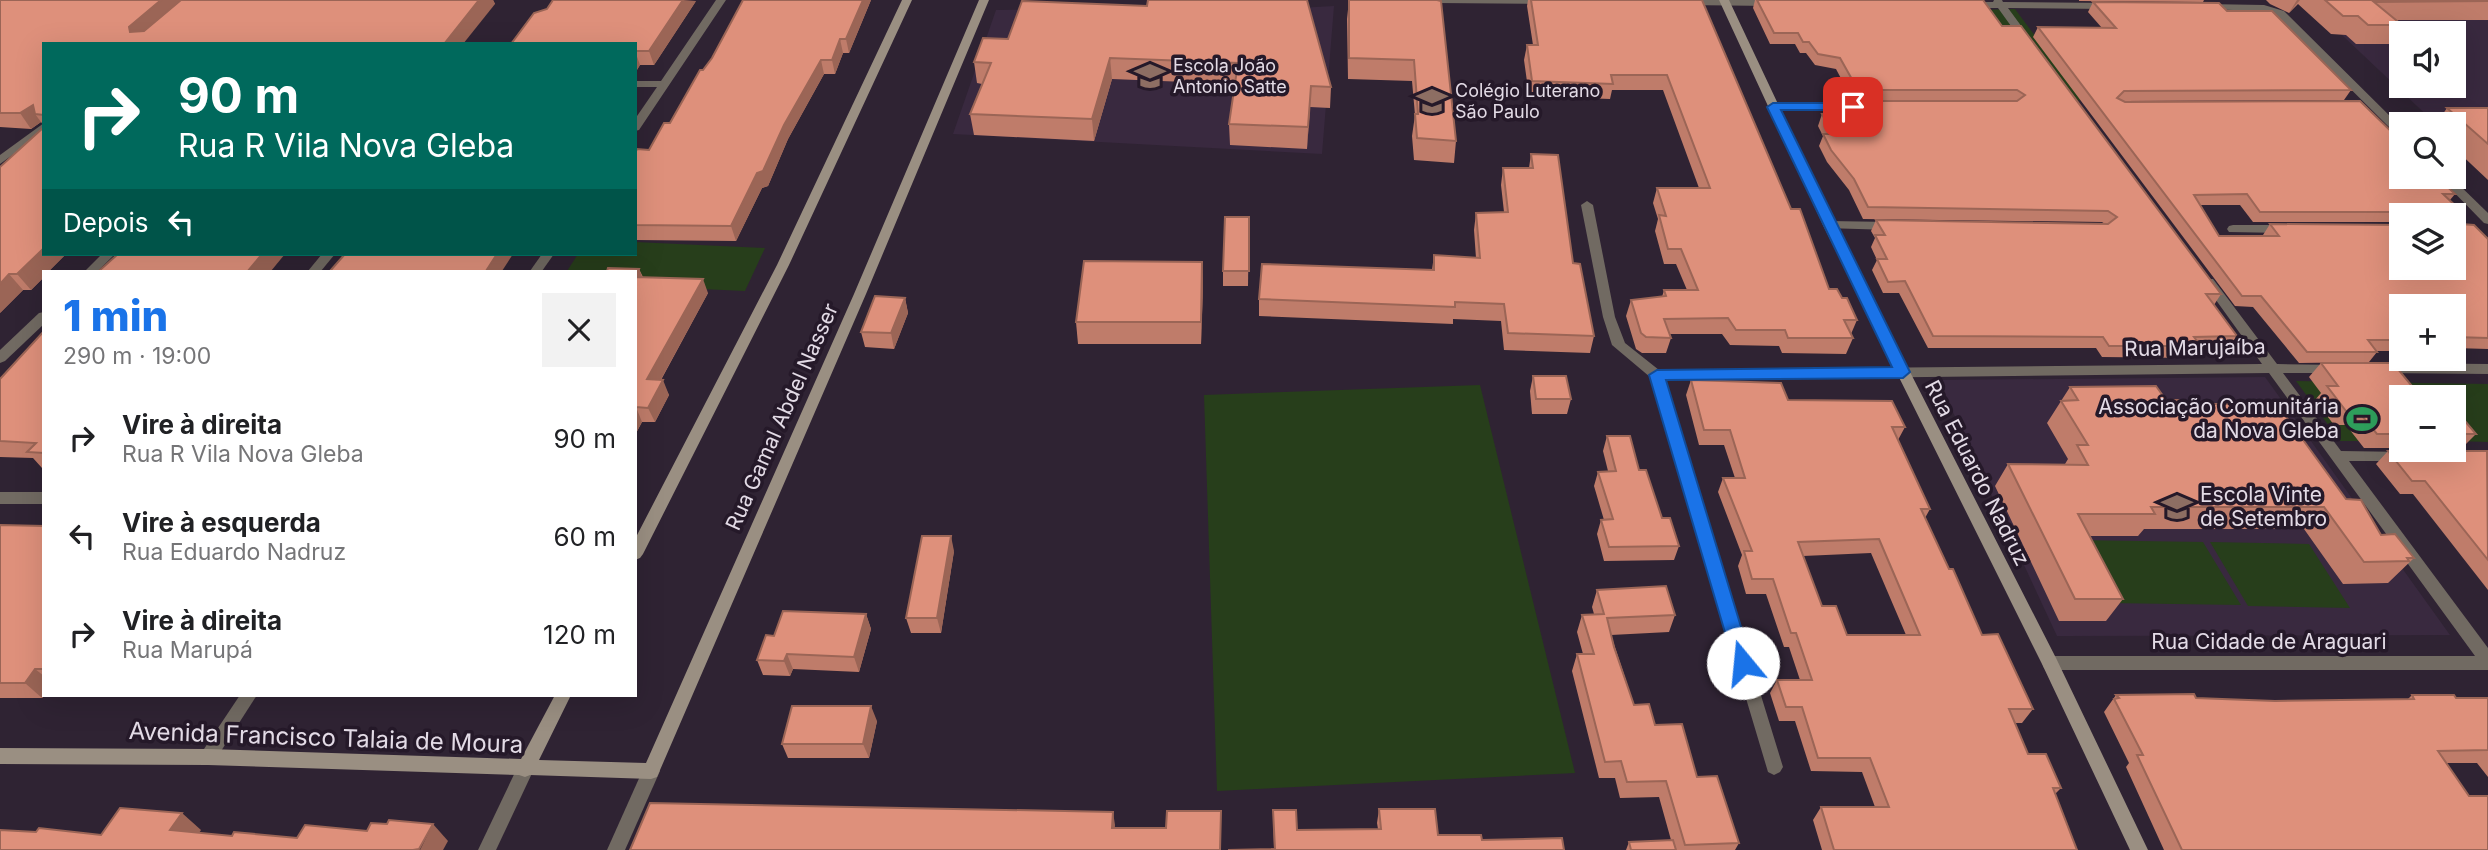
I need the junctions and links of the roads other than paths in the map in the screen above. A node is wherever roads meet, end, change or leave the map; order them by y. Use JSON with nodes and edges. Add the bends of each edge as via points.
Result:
{"nodes":[{"id":1,"x":721,"y":0,"type":"edge"},
{"id":2,"x":907,"y":0,"type":"edge"},
{"id":3,"x":984,"y":0,"type":"edge"},
{"id":4,"x":1437,"y":0,"type":"edge"},
{"id":5,"x":1563,"y":1,"type":"edge"},
{"id":6,"x":1725,"y":1,"type":"edge"},
{"id":7,"x":1672,"y":2,"type":"edge"},
{"id":8,"x":1781,"y":3,"type":"edge"},
{"id":9,"x":1998,"y":3,"type":"edge"},
{"id":10,"x":1959,"y":5,"type":"edge"},
{"id":11,"x":2125,"y":6,"type":"edge"},
{"id":12,"x":2195,"y":7,"type":"edge"},
{"id":13,"x":2033,"y":50,"type":"edge"},
{"id":14,"x":637,"y":84,"type":"edge"},
{"id":15,"x":666,"y":84,"type":"junction"},
{"id":16,"x":2361,"y":106,"type":"edge"},
{"id":17,"x":2375,"y":106,"type":"junction"},
{"id":18,"x":1773,"y":107,"type":"junction"},
{"id":19,"x":1893,"y":107,"type":"edge"},
{"id":20,"x":2389,"y":121,"type":"edge"},
{"id":21,"x":637,"y":125,"type":"edge"},
{"id":22,"x":42,"y":128,"type":"edge"},
{"id":23,"x":0,"y":161,"type":"edge"},
{"id":24,"x":2457,"y":189,"type":"edge"},
{"id":25,"x":1587,"y":205,"type":"dead end"},
{"id":26,"x":2488,"y":220,"type":"edge"},
{"id":27,"x":1829,"y":225,"type":"junction"},
{"id":28,"x":1911,"y":226,"type":"edge"},
{"id":29,"x":2233,"y":229,"type":"dead end"},
{"id":30,"x":2297,"y":229,"type":"edge"},
{"id":31,"x":107,"y":256,"type":"edge"},
{"id":32,"x":327,"y":256,"type":"edge"},
{"id":33,"x":92,"y":270,"type":"edge"},
{"id":34,"x":315,"y":270,"type":"edge"},
{"id":35,"x":2200,"y":270,"type":"edge"},
{"id":36,"x":42,"y":318,"type":"edge"},
{"id":37,"x":0,"y":358,"type":"edge"},
{"id":38,"x":2273,"y":368,"type":"junction"},
{"id":39,"x":2488,"y":369,"type":"edge"},
{"id":40,"x":1903,"y":372,"type":"junction"},
{"id":41,"x":1657,"y":375,"type":"junction"},
{"id":42,"x":2337,"y":456,"type":"junction"},
{"id":43,"x":2389,"y":456,"type":"edge"},
{"id":44,"x":0,"y":498,"type":"edge"},
{"id":45,"x":42,"y":498,"type":"edge"},
{"id":46,"x":637,"y":550,"type":"edge"},
{"id":47,"x":2488,"y":662,"type":"edge"},
{"id":48,"x":2050,"y":663,"type":"junction"},
{"id":49,"x":248,"y":697,"type":"edge"},
{"id":50,"x":562,"y":697,"type":"edge"},
{"id":51,"x":0,"y":756,"type":"edge"},
{"id":52,"x":208,"y":757,"type":"junction"},
{"id":53,"x":1774,"y":767,"type":"dead end"},
{"id":54,"x":525,"y":769,"type":"junction"},
{"id":55,"x":651,"y":772,"type":"junction"},
{"id":56,"x":487,"y":850,"type":"edge"},
{"id":57,"x":616,"y":850,"type":"edge"},
{"id":58,"x":2139,"y":850,"type":"edge"}],
"edges":[{"from":1,"to":15,"type":"street"},
{"from":2,"to":46,"type":"street","via":[[783,265]]},
{"from":3,"to":55,"type":"street","name":"Rua Gamal Abdel Nasser"},
{"from":4,"to":5,"type":"street"},
{"from":6,"to":7,"type":"street"},
{"from":6,"to":8,"type":"street"},
{"from":6,"to":18,"type":"street","name":"Rua Eduardo Nadruz"},
{"from":9,"to":10,"type":"street"},
{"from":9,"to":11,"type":"street"},
{"from":9,"to":13,"type":"street"},
{"from":12,"to":17,"type":"street","via":[[2280,13]]},
{"from":14,"to":15,"type":"street"},
{"from":15,"to":21,"type":"street"},
{"from":16,"to":17,"type":"street"},
{"from":17,"to":20,"type":"street"},
{"from":18,"to":19,"type":"street"},
{"from":18,"to":27,"type":"street","name":"Rua Eduardo Nadruz"},
{"from":22,"to":23,"type":"street"},
{"from":24,"to":26,"type":"street"},
{"from":25,"to":41,"type":"street","via":[[1609,317],[1619,345]]},
{"from":27,"to":28,"type":"street"},
{"from":27,"to":40,"type":"street","name":"Rua Eduardo Nadruz"},
{"from":29,"to":30,"type":"street"},
{"from":31,"to":33,"type":"street"},
{"from":32,"to":34,"type":"street"},
{"from":35,"to":38,"type":"street"},
{"from":36,"to":37,"type":"street"},
{"from":38,"to":39,"type":"street","name":"Rua Marujaíba"},
{"from":38,"to":40,"type":"street","name":"Rua Marujaíba"},
{"from":38,"to":42,"type":"street"},
{"from":40,"to":41,"type":"street","name":"Rua Marujaíba"},
{"from":40,"to":48,"type":"street","name":"Rua Eduardo Nadruz"},
{"from":41,"to":53,"type":"street"},
{"from":42,"to":43,"type":"street"},
{"from":42,"to":47,"type":"street"},
{"from":44,"to":45,"type":"street"},
{"from":47,"to":48,"type":"street","name":"Rua Cidade de Araguari"},
{"from":48,"to":58,"type":"street","name":"Rua Eduardo Nadruz"},
{"from":49,"to":52,"type":"street"},
{"from":50,"to":54,"type":"street"},
{"from":51,"to":52,"type":"street","name":"Avenida Francisco Talaia de Moura"},
{"from":52,"to":54,"type":"street","name":"Avenida Francisco Talaia de Moura"},
{"from":54,"to":55,"type":"street","name":"Avenida Francisco Talaia de Moura"},
{"from":54,"to":56,"type":"street"},
{"from":55,"to":57,"type":"street","name":"Rua Gamal Abdel Nasser"}]}
